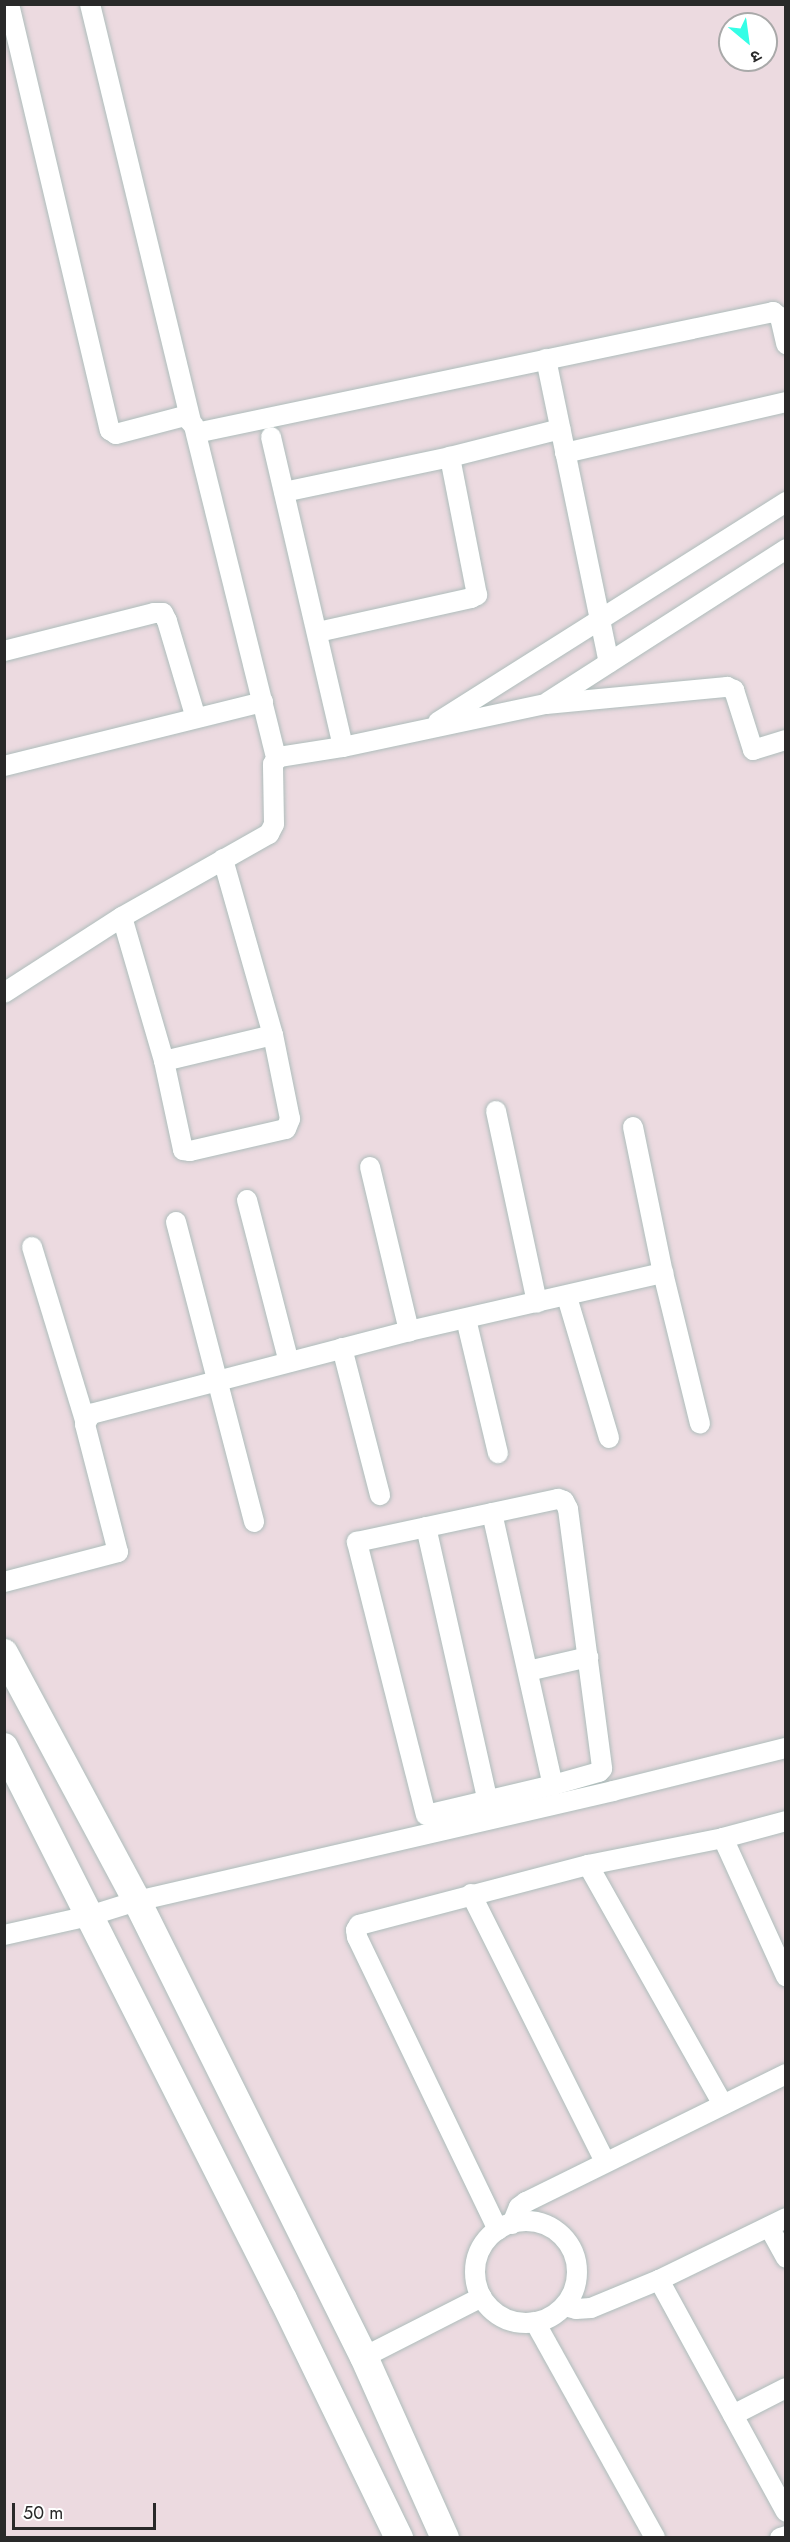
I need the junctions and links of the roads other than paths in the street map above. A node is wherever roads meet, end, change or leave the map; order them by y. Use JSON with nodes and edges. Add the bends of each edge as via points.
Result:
{"nodes":[{"id":1,"x":9,"y":4,"type":"edge"},
{"id":2,"x":90,"y":4,"type":"edge"},
{"id":3,"x":786,"y":344,"type":"edge"},
{"id":4,"x":546,"y":359,"type":"junction"},
{"id":5,"x":786,"y":402,"type":"edge"},
{"id":6,"x":193,"y":427,"type":"junction"},
{"id":7,"x":561,"y":429,"type":"junction"},
{"id":8,"x":271,"y":437,"type":"dead end"},
{"id":9,"x":565,"y":453,"type":"junction"},
{"id":10,"x":450,"y":457,"type":"junction"},
{"id":11,"x":284,"y":492,"type":"junction"},
{"id":12,"x":786,"y":502,"type":"edge"},
{"id":13,"x":786,"y":549,"type":"edge"},
{"id":14,"x":600,"y":620,"type":"junction"},
{"id":15,"x":318,"y":632,"type":"junction"},
{"id":16,"x":4,"y":651,"type":"edge"},
{"id":17,"x":609,"y":663,"type":"junction"},
{"id":18,"x":263,"y":702,"type":"junction"},
{"id":19,"x":546,"y":704,"type":"junction"},
{"id":20,"x":196,"y":718,"type":"junction"},
{"id":21,"x":425,"y":730,"type":"junction"},
{"id":22,"x":786,"y":740,"type":"edge"},
{"id":23,"x":343,"y":747,"type":"junction"},
{"id":24,"x":276,"y":758,"type":"junction"},
{"id":25,"x":4,"y":766,"type":"edge"},
{"id":26,"x":224,"y":859,"type":"junction"},
{"id":27,"x":122,"y":917,"type":"junction"},
{"id":28,"x":4,"y":993,"type":"edge"},
{"id":29,"x":273,"y":1035,"type":"junction"},
{"id":30,"x":164,"y":1061,"type":"junction"},
{"id":31,"x":496,"y":1111,"type":"dead end"},
{"id":32,"x":633,"y":1127,"type":"dead end"},
{"id":33,"x":370,"y":1167,"type":"dead end"},
{"id":34,"x":247,"y":1200,"type":"dead end"},
{"id":35,"x":176,"y":1222,"type":"dead end"},
{"id":36,"x":32,"y":1247,"type":"dead end"},
{"id":37,"x":663,"y":1273,"type":"junction"},
{"id":38,"x":567,"y":1297,"type":"junction"},
{"id":39,"x":537,"y":1303,"type":"junction"},
{"id":40,"x":466,"y":1319,"type":"junction"},
{"id":41,"x":409,"y":1331,"type":"junction"},
{"id":42,"x":342,"y":1348,"type":"junction"},
{"id":43,"x":289,"y":1362,"type":"junction"},
{"id":44,"x":215,"y":1380,"type":"junction"},
{"id":45,"x":85,"y":1420,"type":"junction"},
{"id":46,"x":700,"y":1424,"type":"dead end"},
{"id":47,"x":609,"y":1438,"type":"dead end"},
{"id":48,"x":498,"y":1453,"type":"dead end"},
{"id":49,"x":380,"y":1495,"type":"dead end"},
{"id":50,"x":492,"y":1513,"type":"junction"},
{"id":51,"x":254,"y":1522,"type":"dead end"},
{"id":52,"x":426,"y":1527,"type":"junction"},
{"id":53,"x":4,"y":1582,"type":"edge"},
{"id":54,"x":4,"y":1653,"type":"edge"},
{"id":55,"x":588,"y":1657,"type":"junction"},
{"id":56,"x":528,"y":1671,"type":"junction"},
{"id":57,"x":4,"y":1747,"type":"edge"},
{"id":58,"x":786,"y":1749,"type":"edge"},
{"id":59,"x":553,"y":1785,"type":"junction"},
{"id":60,"x":488,"y":1802,"type":"junction"},
{"id":61,"x":460,"y":1817,"type":"junction"},
{"id":62,"x":786,"y":1821,"type":"edge"},
{"id":63,"x":723,"y":1838,"type":"junction"},
{"id":64,"x":588,"y":1865,"type":"junction"},
{"id":65,"x":471,"y":1894,"type":"junction"},
{"id":66,"x":137,"y":1901,"type":"junction"},
{"id":67,"x":89,"y":1916,"type":"junction"},
{"id":68,"x":4,"y":1935,"type":"edge"},
{"id":69,"x":786,"y":1976,"type":"edge"},
{"id":70,"x":786,"y":2074,"type":"edge"},
{"id":71,"x":723,"y":2105,"type":"junction"},
{"id":72,"x":605,"y":2162,"type":"junction"},
{"id":73,"x":777,"y":2223,"type":"edge"},
{"id":74,"x":505,"y":2227,"type":"junction"},
{"id":75,"x":786,"y":2258,"type":"edge"},
{"id":76,"x":659,"y":2280,"type":"junction"},
{"id":77,"x":482,"y":2297,"type":"junction"},
{"id":78,"x":565,"y":2306,"type":"junction"},
{"id":79,"x":535,"y":2322,"type":"junction"},
{"id":80,"x":364,"y":2357,"type":"junction"},
{"id":81,"x":786,"y":2388,"type":"edge"},
{"id":82,"x":733,"y":2415,"type":"junction"},
{"id":83,"x":786,"y":2512,"type":"edge"},
{"id":84,"x":786,"y":2536,"type":"edge"},
{"id":85,"x":399,"y":2538,"type":"edge"},
{"id":86,"x":445,"y":2538,"type":"edge"},
{"id":87,"x":655,"y":2538,"type":"edge"},
{"id":88,"x":780,"y":2538,"type":"edge"}],
"edges":[{"from":1,"to":6,"type":"street","via":[[111,433],[182,417]]},
{"from":2,"to":6,"type":"street"},
{"from":3,"to":4,"type":"street","via":[[780,317],[773,312]]},
{"from":4,"to":6,"type":"street"},
{"from":4,"to":7,"type":"street"},
{"from":5,"to":9,"type":"street"},
{"from":6,"to":18,"type":"street"},
{"from":7,"to":9,"type":"street"},
{"from":7,"to":10,"type":"street"},
{"from":8,"to":11,"type":"street"},
{"from":9,"to":14,"type":"street"},
{"from":10,"to":11,"type":"street"},
{"from":10,"to":15,"type":"street","via":[[477,594]]},
{"from":11,"to":15,"type":"street"},
{"from":12,"to":14,"type":"street"},
{"from":13,"to":17,"type":"street"},
{"from":14,"to":17,"type":"street"},
{"from":14,"to":21,"type":"street"},
{"from":15,"to":23,"type":"street"},
{"from":16,"to":20,"type":"street","via":[[163,613]]},
{"from":17,"to":19,"type":"street"},
{"from":18,"to":20,"type":"street"},
{"from":18,"to":24,"type":"street"},
{"from":19,"to":21,"type":"street"},
{"from":19,"to":22,"type":"street","via":[[730,687],[753,750]]},
{"from":20,"to":25,"type":"street"},
{"from":21,"to":23,"type":"street"},
{"from":23,"to":24,"type":"street"},
{"from":24,"to":26,"type":"street","via":[[272,831]]},
{"from":26,"to":27,"type":"street"},
{"from":26,"to":29,"type":"street"},
{"from":27,"to":28,"type":"street"},
{"from":27,"to":30,"type":"street"},
{"from":29,"to":30,"type":"street"},
{"from":29,"to":30,"type":"street","via":[[290,1119],[289,1127],[283,1130],[185,1152]]},
{"from":31,"to":39,"type":"street"},
{"from":32,"to":37,"type":"street"},
{"from":33,"to":41,"type":"street"},
{"from":34,"to":43,"type":"street"},
{"from":35,"to":44,"type":"street"},
{"from":36,"to":45,"type":"street"},
{"from":37,"to":38,"type":"street"},
{"from":37,"to":46,"type":"street"},
{"from":38,"to":39,"type":"street"},
{"from":38,"to":47,"type":"street"},
{"from":39,"to":40,"type":"street"},
{"from":40,"to":41,"type":"street"},
{"from":40,"to":48,"type":"street"},
{"from":41,"to":42,"type":"street"},
{"from":42,"to":43,"type":"street"},
{"from":42,"to":49,"type":"street"},
{"from":43,"to":44,"type":"street"},
{"from":44,"to":45,"type":"street","via":[[95,1412]]},
{"from":44,"to":51,"type":"street"},
{"from":45,"to":53,"type":"street","via":[[118,1552]]},
{"from":50,"to":52,"type":"street"},
{"from":50,"to":55,"type":"street","via":[[564,1501]]},
{"from":50,"to":56,"type":"street"},
{"from":52,"to":60,"type":"street"},
{"from":52,"to":61,"type":"street","via":[[357,1542],[425,1813]]},
{"from":54,"to":66,"type":"main road"},
{"from":55,"to":56,"type":"street"},
{"from":55,"to":59,"type":"street","via":[[603,1764],[599,1772]]},
{"from":56,"to":59,"type":"street"},
{"from":57,"to":67,"type":"main road"},
{"from":58,"to":61,"type":"street"},
{"from":59,"to":60,"type":"street"},
{"from":60,"to":61,"type":"street"},
{"from":61,"to":66,"type":"street"},
{"from":62,"to":63,"type":"street"},
{"from":63,"to":64,"type":"street"},
{"from":63,"to":69,"type":"street"},
{"from":64,"to":65,"type":"street"},
{"from":64,"to":71,"type":"street"},
{"from":65,"to":72,"type":"street"},
{"from":65,"to":74,"type":"street","via":[[365,1923],[356,1930]]},
{"from":66,"to":67,"type":"street"},
{"from":66,"to":80,"type":"main road"},
{"from":67,"to":68,"type":"street"},
{"from":67,"to":85,"type":"main road","via":[[283,2298]]},
{"from":70,"to":71,"type":"street"},
{"from":71,"to":72,"type":"street"},
{"from":72,"to":74,"type":"street","via":[[526,2202]]},
{"from":73,"to":75,"type":"street"},
{"from":73,"to":76,"type":"street"},
{"from":74,"to":77,"type":"street","via":[[485,2241],[476,2265]]},
{"from":74,"to":78,"type":"street","via":[[538,2222],[567,2241],[578,2274]]},
{"from":76,"to":78,"type":"street","via":[[591,2308]]},
{"from":76,"to":82,"type":"street"},
{"from":77,"to":79,"type":"street","via":[[502,2317]]},
{"from":77,"to":80,"type":"street"},
{"from":78,"to":79,"type":"street"},
{"from":79,"to":87,"type":"street"},
{"from":80,"to":86,"type":"main road"},
{"from":81,"to":82,"type":"street"},
{"from":82,"to":83,"type":"street"},
{"from":84,"to":88,"type":"street"}]}
